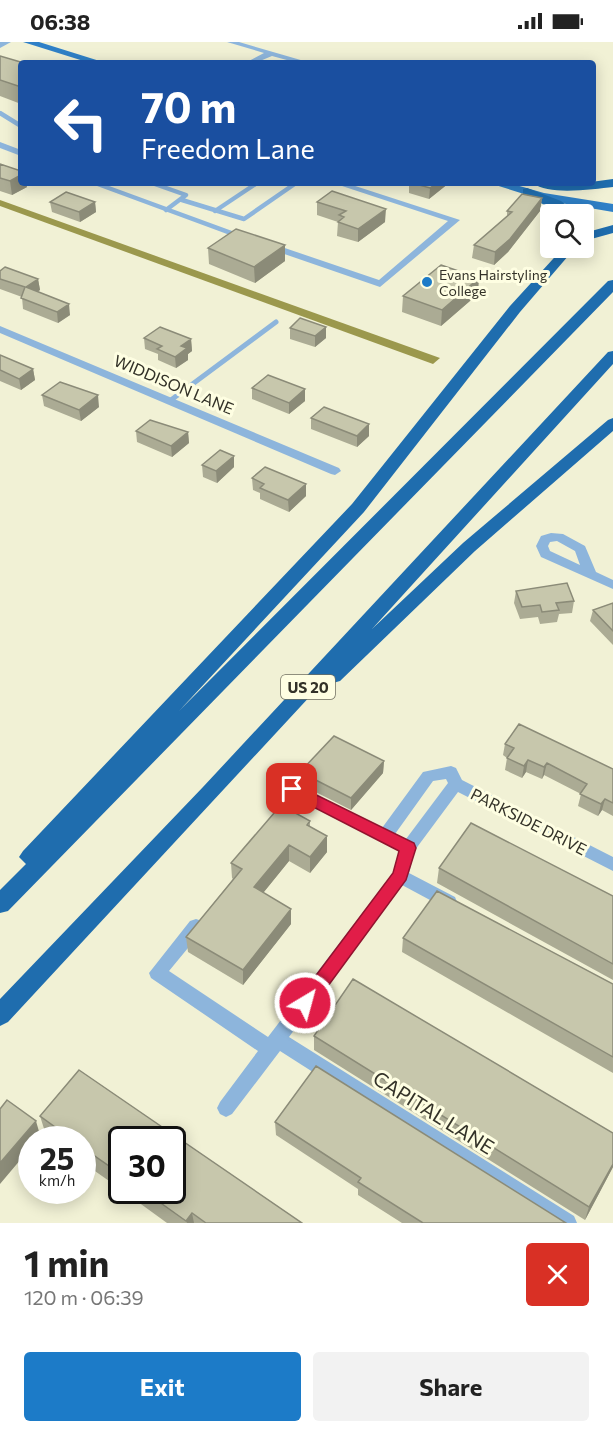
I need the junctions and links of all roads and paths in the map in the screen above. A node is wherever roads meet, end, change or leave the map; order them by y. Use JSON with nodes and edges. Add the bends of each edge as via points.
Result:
{"nodes":[{"id":1,"x":6,"y":42,"type":"edge"},
{"id":2,"x":28,"y":42,"type":"edge"},
{"id":3,"x":231,"y":42,"type":"edge"},
{"id":4,"x":0,"y":45,"type":"edge"},
{"id":5,"x":271,"y":53,"type":"junction"},
{"id":6,"x":91,"y":60,"type":"edge"},
{"id":7,"x":256,"y":60,"type":"edge"},
{"id":8,"x":264,"y":60,"type":"edge"},
{"id":9,"x":296,"y":60,"type":"edge"},
{"id":10,"x":0,"y":113,"type":"edge"},
{"id":11,"x":18,"y":125,"type":"edge"},
{"id":12,"x":0,"y":145,"type":"edge"},
{"id":13,"x":18,"y":152,"type":"edge"},
{"id":14,"x":613,"y":183,"type":"edge"},
{"id":15,"x":596,"y":185,"type":"edge"},
{"id":16,"x":101,"y":186,"type":"edge"},
{"id":17,"x":161,"y":186,"type":"edge"},
{"id":18,"x":252,"y":186,"type":"edge"},
{"id":19,"x":292,"y":186,"type":"edge"},
{"id":20,"x":347,"y":186,"type":"edge"},
{"id":21,"x":506,"y":186,"type":"edge"},
{"id":22,"x":544,"y":186,"type":"edge"},
{"id":23,"x":561,"y":186,"type":"edge"},
{"id":24,"x":591,"y":186,"type":"edge"},
{"id":25,"x":527,"y":192,"type":"junction"},
{"id":26,"x":182,"y":200,"type":"junction"},
{"id":27,"x":575,"y":201,"type":"junction"},
{"id":28,"x":557,"y":204,"type":"edge"},
{"id":29,"x":613,"y":208,"type":"edge"},
{"id":30,"x":166,"y":210,"type":"junction"},
{"id":31,"x":215,"y":210,"type":"junction"},
{"id":32,"x":613,"y":218,"type":"edge"},
{"id":33,"x":613,"y":229,"type":"edge"},
{"id":34,"x":594,"y":234,"type":"edge"},
{"id":35,"x":557,"y":258,"type":"edge"},
{"id":36,"x":613,"y":284,"type":"edge"},
{"id":37,"x":276,"y":322,"type":"dead end"},
{"id":38,"x":0,"y":329,"type":"edge"},
{"id":39,"x":613,"y":355,"type":"edge"},
{"id":40,"x":171,"y":400,"type":"junction"},
{"id":41,"x":613,"y":423,"type":"edge"},
{"id":42,"x":335,"y":471,"type":"dead end"},
{"id":43,"x":590,"y":575,"type":"dead end"},
{"id":44,"x":613,"y":585,"type":"edge"},
{"id":45,"x":453,"y":778,"type":"junction"},
{"id":46,"x":292,"y":789,"type":"dead end"},
{"id":47,"x":210,"y":793,"type":"junction"},
{"id":48,"x":386,"y":835,"type":"junction"},
{"id":49,"x":408,"y":848,"type":"junction"},
{"id":50,"x":613,"y":864,"type":"edge"},
{"id":51,"x":400,"y":876,"type":"junction"},
{"id":52,"x":0,"y":889,"type":"edge"},
{"id":53,"x":0,"y":904,"type":"edge"},
{"id":54,"x":461,"y":909,"type":"edge"},
{"id":55,"x":206,"y":914,"type":"edge"},
{"id":56,"x":0,"y":1015,"type":"edge"},
{"id":57,"x":274,"y":1044,"type":"junction"},
{"id":58,"x":226,"y":1108,"type":"dead end"},
{"id":59,"x":567,"y":1223,"type":"edge"}],
"edges":[{"from":1,"to":4,"type":"street"},
{"from":2,"to":6,"type":"main road"},
{"from":3,"to":5,"type":"street"},
{"from":5,"to":7,"type":"street"},
{"from":5,"to":8,"type":"street"},
{"from":5,"to":9,"type":"street"},
{"from":10,"to":11,"type":"lane"},
{"from":12,"to":13,"type":"street"},
{"from":14,"to":15,"type":"highway"},
{"from":16,"to":30,"type":"street"},
{"from":17,"to":26,"type":"lane","via":[[186,195]]},
{"from":18,"to":31,"type":"lane"},
{"from":19,"to":31,"type":"lane","via":[[244,219]]},
{"from":20,"to":30,"type":"street","via":[[455,220],[380,284]]},
{"from":21,"to":25,"type":"main road"},
{"from":22,"to":27,"type":"main road"},
{"from":23,"to":24,"type":"highway"},
{"from":25,"to":27,"type":"main road"},
{"from":25,"to":28,"type":"highway"},
{"from":26,"to":30,"type":"lane"},
{"from":26,"to":31,"type":"lane"},
{"from":27,"to":29,"type":"main road"},
{"from":27,"to":32,"type":"main road"},
{"from":33,"to":34,"type":"highway"},
{"from":35,"to":52,"type":"highway","via":[[350,517]]},
{"from":36,"to":53,"type":"highway"},
{"from":37,"to":40,"type":"lane"},
{"from":38,"to":40,"type":"street","name":"WIDDISON LANE"},
{"from":39,"to":47,"type":"highway","number":"US 20"},
{"from":40,"to":42,"type":"street","name":"WIDDISON LANE"},
{"from":41,"to":47,"type":"highway","via":[[440,573]]},
{"from":43,"to":44,"type":"street"},
{"from":45,"to":48,"type":"street","via":[[428,776]]},
{"from":45,"to":49,"type":"street"},
{"from":45,"to":50,"type":"street","name":"PARKSIDE DRIVE"},
{"from":46,"to":48,"type":"street"},
{"from":47,"to":56,"type":"highway","number":"US 20"},
{"from":48,"to":49,"type":"street"},
{"from":49,"to":51,"type":"street"},
{"from":51,"to":54,"type":"street"},
{"from":51,"to":57,"type":"street"},
{"from":55,"to":57,"type":"street","name":"CAPITAL LANE","via":[[157,973]]},
{"from":57,"to":58,"type":"street"},
{"from":57,"to":59,"type":"street","name":"CAPITAL LANE"}]}
